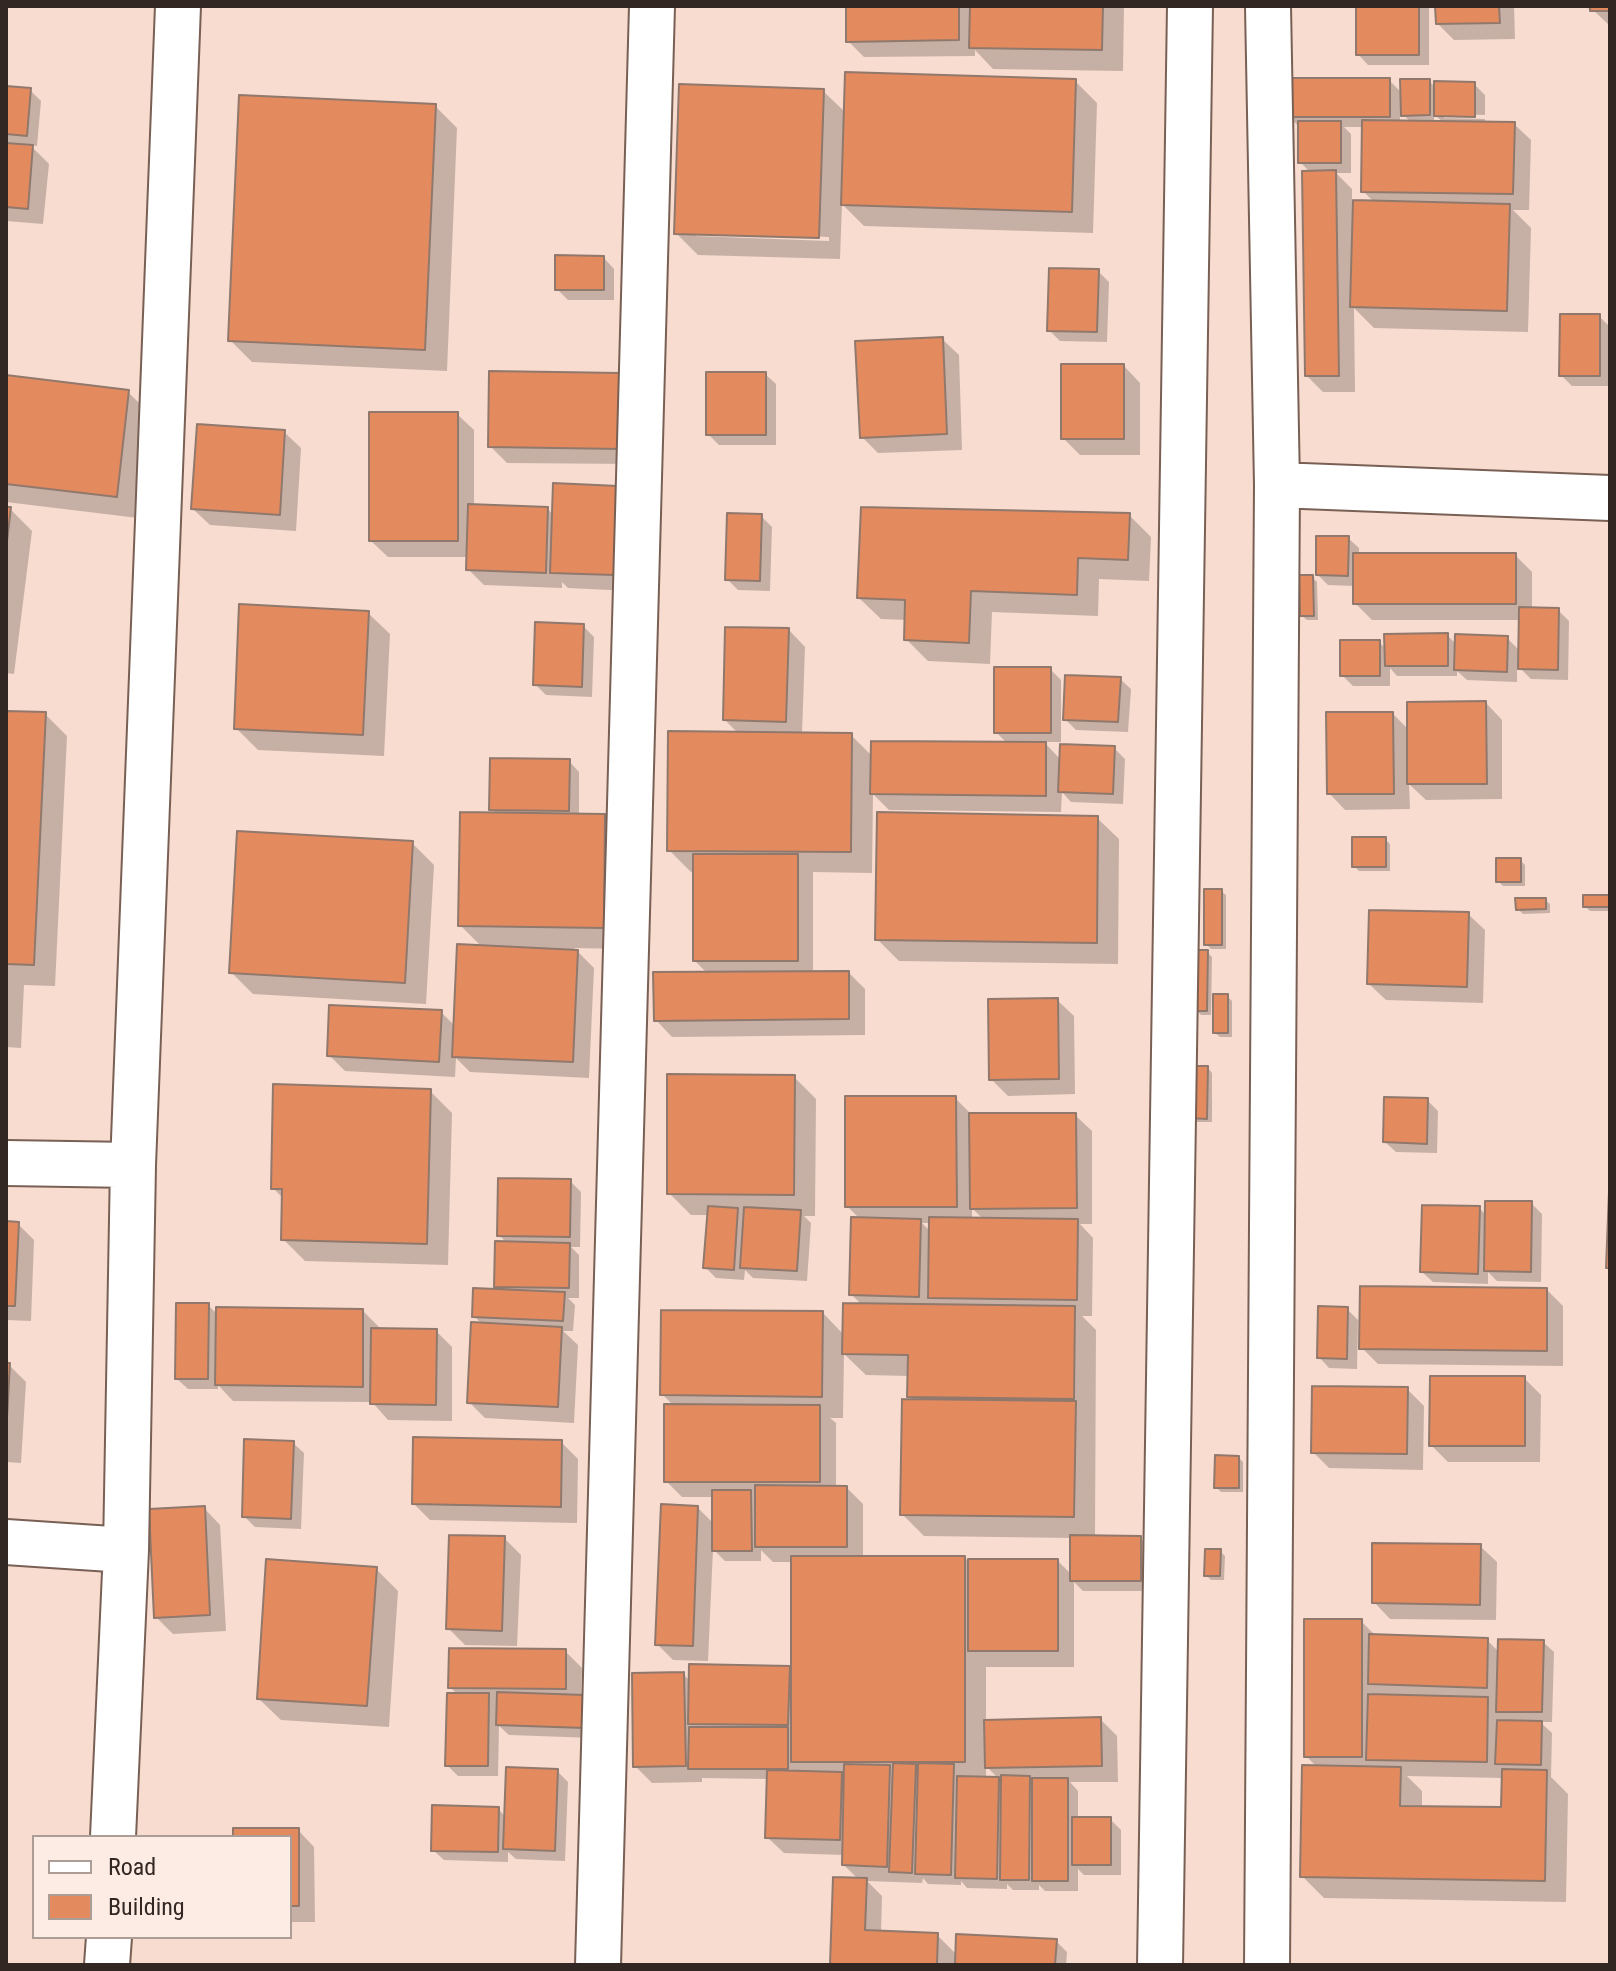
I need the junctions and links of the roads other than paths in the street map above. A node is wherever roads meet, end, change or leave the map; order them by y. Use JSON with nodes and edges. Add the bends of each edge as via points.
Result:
{"nodes":[{"id":1,"x":178,"y":6,"type":"edge"},
{"id":2,"x":652,"y":6,"type":"edge"},
{"id":3,"x":1190,"y":6,"type":"edge"},
{"id":4,"x":1268,"y":6,"type":"edge"},
{"id":5,"x":1277,"y":485,"type":"junction"},
{"id":6,"x":1610,"y":498,"type":"edge"},
{"id":7,"x":6,"y":1163,"type":"edge"},
{"id":8,"x":133,"y":1165,"type":"junction"},
{"id":9,"x":6,"y":1542,"type":"edge"},
{"id":10,"x":126,"y":1550,"type":"junction"},
{"id":11,"x":113,"y":1835,"type":"edge"},
{"id":12,"x":109,"y":1939,"type":"edge"},
{"id":13,"x":107,"y":1965,"type":"edge"},
{"id":14,"x":598,"y":1965,"type":"edge"},
{"id":15,"x":1160,"y":1965,"type":"edge"},
{"id":16,"x":1267,"y":1965,"type":"edge"}],
"edges":[{"from":1,"to":8,"type":"street"},
{"from":2,"to":14,"type":"street"},
{"from":3,"to":15,"type":"street"},
{"from":4,"to":5,"type":"street"},
{"from":5,"to":6,"type":"street"},
{"from":5,"to":16,"type":"street"},
{"from":7,"to":8,"type":"street"},
{"from":8,"to":10,"type":"street"},
{"from":9,"to":10,"type":"street"},
{"from":10,"to":11,"type":"street"},
{"from":12,"to":13,"type":"street"}]}
